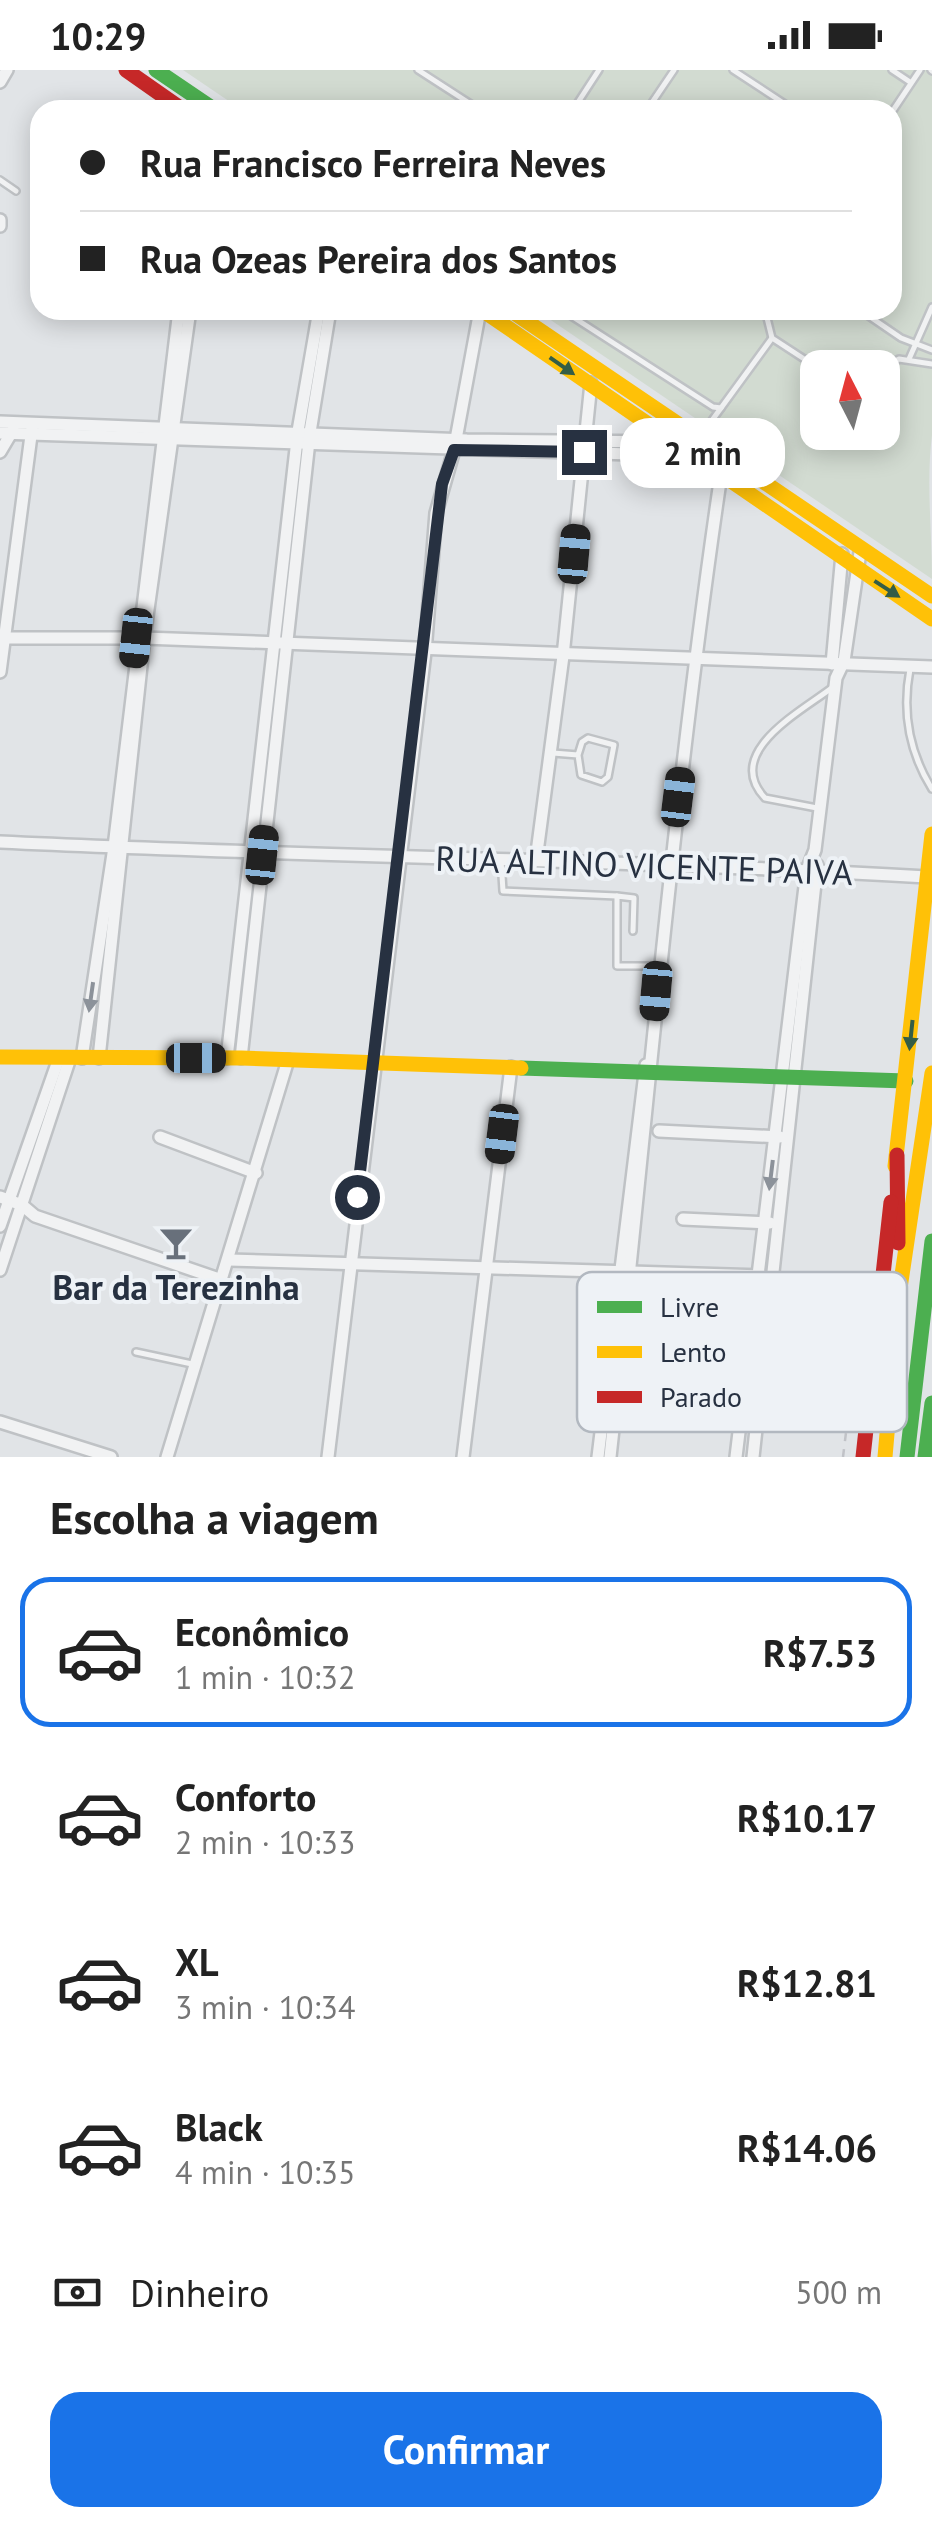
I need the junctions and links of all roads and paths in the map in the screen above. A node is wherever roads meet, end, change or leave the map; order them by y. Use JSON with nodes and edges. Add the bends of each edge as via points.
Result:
{"nodes":[{"id":1,"x":6,"y":70,"type":"edge"},
{"id":2,"x":126,"y":70,"type":"edge"},
{"id":3,"x":156,"y":70,"type":"edge"},
{"id":4,"x":418,"y":70,"type":"edge"},
{"id":5,"x":599,"y":70,"type":"edge"},
{"id":6,"x":674,"y":70,"type":"edge"},
{"id":7,"x":733,"y":70,"type":"edge"},
{"id":8,"x":892,"y":70,"type":"edge"},
{"id":9,"x":920,"y":70,"type":"edge"},
{"id":10,"x":0,"y":82,"type":"edge"},
{"id":11,"x":911,"y":83,"type":"junction"},
{"id":12,"x":191,"y":94,"type":"junction"},
{"id":13,"x":169,"y":100,"type":"edge"},
{"id":14,"x":187,"y":100,"type":"edge"},
{"id":15,"x":200,"y":100,"type":"edge"},
{"id":16,"x":464,"y":100,"type":"edge"},
{"id":17,"x":580,"y":100,"type":"edge"},
{"id":18,"x":654,"y":100,"type":"edge"},
{"id":19,"x":779,"y":100,"type":"edge"},
{"id":20,"x":900,"y":100,"type":"edge"},
{"id":21,"x":0,"y":180,"type":"edge"},
{"id":22,"x":16,"y":190,"type":"dead end"},
{"id":23,"x":932,"y":307,"type":"edge"},
{"id":24,"x":178,"y":320,"type":"edge"},
{"id":25,"x":188,"y":320,"type":"edge"},
{"id":26,"x":317,"y":320,"type":"edge"},
{"id":27,"x":328,"y":320,"type":"edge"},
{"id":28,"x":479,"y":320,"type":"edge"},
{"id":29,"x":495,"y":320,"type":"edge"},
{"id":30,"x":525,"y":320,"type":"edge"},
{"id":31,"x":577,"y":320,"type":"edge"},
{"id":32,"x":768,"y":320,"type":"edge"},
{"id":33,"x":876,"y":320,"type":"edge"},
{"id":34,"x":772,"y":338,"type":"junction"},
{"id":35,"x":913,"y":344,"type":"junction"},
{"id":36,"x":932,"y":350,"type":"edge"},
{"id":37,"x":800,"y":356,"type":"edge"},
{"id":38,"x":909,"y":359,"type":"junction"},
{"id":39,"x":900,"y":362,"type":"edge"},
{"id":40,"x":932,"y":364,"type":"edge"},
{"id":41,"x":593,"y":367,"type":"junction"},
{"id":42,"x":591,"y":386,"type":"junction"},
{"id":43,"x":721,"y":408,"type":"junction"},
{"id":44,"x":0,"y":422,"type":"edge"},
{"id":45,"x":32,"y":429,"type":"junction"},
{"id":46,"x":10,"y":430,"type":"edge"},
{"id":47,"x":168,"y":435,"type":"junction"},
{"id":48,"x":303,"y":437,"type":"junction"},
{"id":49,"x":699,"y":438,"type":"junction"},
{"id":50,"x":674,"y":442,"type":"junction"},
{"id":51,"x":454,"y":444,"type":"junction"},
{"id":52,"x":584,"y":446,"type":"junction"},
{"id":53,"x":0,"y":452,"type":"edge"},
{"id":54,"x":724,"y":454,"type":"junction"},
{"id":55,"x":696,"y":456,"type":"junction"},
{"id":56,"x":721,"y":474,"type":"junction"},
{"id":57,"x":843,"y":549,"type":"junction"},
{"id":58,"x":858,"y":560,"type":"junction"},
{"id":59,"x":932,"y":596,"type":"edge"},
{"id":60,"x":932,"y":619,"type":"edge"},
{"id":61,"x":2,"y":638,"type":"edge"},
{"id":62,"x":140,"y":638,"type":"junction"},
{"id":63,"x":280,"y":646,"type":"junction"},
{"id":64,"x":425,"y":652,"type":"junction"},
{"id":65,"x":563,"y":656,"type":"junction"},
{"id":66,"x":695,"y":659,"type":"junction"},
{"id":67,"x":830,"y":660,"type":"junction"},
{"id":68,"x":844,"y":661,"type":"junction"},
{"id":69,"x":911,"y":666,"type":"junction"},
{"id":70,"x":932,"y":667,"type":"edge"},
{"id":71,"x":0,"y":672,"type":"edge"},
{"id":72,"x":836,"y":682,"type":"junction"},
{"id":73,"x":550,"y":753,"type":"junction"},
{"id":74,"x":578,"y":755,"type":"junction"},
{"id":75,"x":932,"y":789,"type":"edge"},
{"id":76,"x":820,"y":808,"type":"junction"},
{"id":77,"x":932,"y":834,"type":"edge"},
{"id":78,"x":0,"y":842,"type":"edge"},
{"id":79,"x":118,"y":848,"type":"junction"},
{"id":80,"x":257,"y":855,"type":"junction"},
{"id":81,"x":400,"y":859,"type":"junction"},
{"id":82,"x":501,"y":860,"type":"junction"},
{"id":83,"x":536,"y":860,"type":"junction"},
{"id":84,"x":670,"y":866,"type":"junction"},
{"id":85,"x":813,"y":870,"type":"junction"},
{"id":86,"x":927,"y":877,"type":"junction"},
{"id":87,"x":617,"y":896,"type":"junction"},
{"id":88,"x":632,"y":931,"type":"dead end"},
{"id":89,"x":658,"y":966,"type":"junction"},
{"id":90,"x":0,"y":1057,"type":"edge"},
{"id":91,"x":70,"y":1058,"type":"junction"},
{"id":92,"x":100,"y":1058,"type":"junction"},
{"id":93,"x":234,"y":1058,"type":"junction"},
{"id":94,"x":288,"y":1060,"type":"junction"},
{"id":95,"x":372,"y":1062,"type":"junction"},
{"id":96,"x":511,"y":1067,"type":"junction"},
{"id":97,"x":648,"y":1068,"type":"junction"},
{"id":98,"x":932,"y":1073,"type":"edge"},
{"id":99,"x":789,"y":1078,"type":"junction"},
{"id":100,"x":906,"y":1081,"type":"junction"},
{"id":101,"x":659,"y":1131,"type":"dead end"},
{"id":102,"x":160,"y":1137,"type":"dead end"},
{"id":103,"x":775,"y":1137,"type":"junction"},
{"id":104,"x":789,"y":1138,"type":"junction"},
{"id":105,"x":897,"y":1155,"type":"junction"},
{"id":106,"x":256,"y":1173,"type":"junction"},
{"id":107,"x":5,"y":1199,"type":"edge"},
{"id":108,"x":22,"y":1205,"type":"junction"},
{"id":109,"x":35,"y":1216,"type":"junction"},
{"id":110,"x":5,"y":1218,"type":"edge"},
{"id":111,"x":683,"y":1219,"type":"dead end"},
{"id":112,"x":764,"y":1222,"type":"junction"},
{"id":113,"x":779,"y":1224,"type":"junction"},
{"id":114,"x":932,"y":1240,"type":"edge"},
{"id":115,"x":229,"y":1260,"type":"junction"},
{"id":116,"x":349,"y":1264,"type":"junction"},
{"id":117,"x":486,"y":1266,"type":"junction"},
{"id":118,"x":624,"y":1269,"type":"junction"},
{"id":119,"x":0,"y":1270,"type":"edge"},
{"id":120,"x":624,"y":1272,"type":"edge"},
{"id":121,"x":624,"y":1272,"type":"edge"},
{"id":122,"x":681,"y":1272,"type":"edge"},
{"id":123,"x":758,"y":1272,"type":"edge"},
{"id":124,"x":773,"y":1272,"type":"edge"},
{"id":125,"x":884,"y":1272,"type":"edge"},
{"id":126,"x":899,"y":1272,"type":"edge"},
{"id":127,"x":902,"y":1272,"type":"edge"},
{"id":128,"x":222,"y":1280,"type":"junction"},
{"id":129,"x":136,"y":1352,"type":"dead end"},
{"id":130,"x":195,"y":1365,"type":"junction"},
{"id":131,"x":932,"y":1403,"type":"edge"},
{"id":132,"x":0,"y":1422,"type":"edge"},
{"id":133,"x":601,"y":1432,"type":"edge"},
{"id":134,"x":612,"y":1432,"type":"edge"},
{"id":135,"x":739,"y":1432,"type":"edge"},
{"id":136,"x":756,"y":1432,"type":"edge"},
{"id":137,"x":866,"y":1432,"type":"edge"},
{"id":138,"x":888,"y":1432,"type":"edge"},
{"id":139,"x":111,"y":1457,"type":"edge"},
{"id":140,"x":166,"y":1457,"type":"edge"},
{"id":141,"x":328,"y":1457,"type":"edge"},
{"id":142,"x":463,"y":1457,"type":"edge"},
{"id":143,"x":598,"y":1457,"type":"edge"},
{"id":144,"x":610,"y":1457,"type":"edge"},
{"id":145,"x":736,"y":1457,"type":"edge"},
{"id":146,"x":753,"y":1457,"type":"edge"},
{"id":147,"x":863,"y":1457,"type":"edge"},
{"id":148,"x":886,"y":1457,"type":"edge"},
{"id":149,"x":906,"y":1457,"type":"edge"},
{"id":150,"x":925,"y":1457,"type":"edge"}],
"edges":[{"from":1,"to":10,"type":"street"},
{"from":2,"to":13,"type":"main road"},
{"from":3,"to":12,"type":"main road"},
{"from":4,"to":16,"type":"lane"},
{"from":5,"to":17,"type":"lane"},
{"from":6,"to":18,"type":"lane"},
{"from":7,"to":19,"type":"lane"},
{"from":8,"to":11,"type":"lane"},
{"from":9,"to":11,"type":"lane"},
{"from":11,"to":20,"type":"lane"},
{"from":12,"to":14,"type":"main road"},
{"from":12,"to":15,"type":"main road"},
{"from":21,"to":22,"type":"lane"},
{"from":23,"to":35,"type":"lane"},
{"from":24,"to":47,"type":"street"},
{"from":25,"to":47,"type":"street"},
{"from":26,"to":48,"type":"street"},
{"from":27,"to":48,"type":"street"},
{"from":28,"to":51,"type":"street"},
{"from":29,"to":42,"type":"main road","one_way":true},
{"from":30,"to":41,"type":"main road"},
{"from":31,"to":43,"type":"lane","via":[[706,406]]},
{"from":32,"to":34,"type":"lane"},
{"from":33,"to":35,"type":"lane"},
{"from":34,"to":37,"type":"lane"},
{"from":34,"to":43,"type":"lane"},
{"from":35,"to":36,"type":"lane"},
{"from":35,"to":38,"type":"lane"},
{"from":38,"to":39,"type":"lane"},
{"from":38,"to":40,"type":"lane"},
{"from":41,"to":42,"type":"street"},
{"from":41,"to":49,"type":"main road"},
{"from":42,"to":50,"type":"main road"},
{"from":42,"to":52,"type":"street"},
{"from":43,"to":49,"type":"lane"},
{"from":44,"to":46,"type":"street"},
{"from":45,"to":46,"type":"street"},
{"from":45,"to":47,"type":"street"},
{"from":45,"to":61,"type":"street"},
{"from":46,"to":53,"type":"street"},
{"from":47,"to":48,"type":"street"},
{"from":47,"to":62,"type":"street"},
{"from":48,"to":51,"type":"street"},
{"from":48,"to":63,"type":"street"},
{"from":49,"to":54,"type":"main road"},
{"from":50,"to":52,"type":"street"},
{"from":50,"to":55,"type":"main road"},
{"from":51,"to":52,"type":"street"},
{"from":51,"to":64,"type":"street","via":[[438,498]]},
{"from":52,"to":55,"type":"street"},
{"from":52,"to":65,"type":"street"},
{"from":54,"to":56,"type":"street"},
{"from":54,"to":57,"type":"main road"},
{"from":55,"to":56,"type":"main road"},
{"from":56,"to":57,"type":"main road"},
{"from":56,"to":66,"type":"street"},
{"from":57,"to":58,"type":"main road"},
{"from":57,"to":67,"type":"street"},
{"from":58,"to":59,"type":"main road"},
{"from":58,"to":60,"type":"main road","one_way":true},
{"from":58,"to":68,"type":"street"},
{"from":61,"to":62,"type":"street"},
{"from":61,"to":71,"type":"street"},
{"from":62,"to":63,"type":"street"},
{"from":62,"to":79,"type":"street"},
{"from":63,"to":64,"type":"street"},
{"from":63,"to":80,"type":"street"},
{"from":64,"to":65,"type":"street"},
{"from":64,"to":81,"type":"street"},
{"from":65,"to":66,"type":"street"},
{"from":65,"to":73,"type":"street"},
{"from":66,"to":67,"type":"street"},
{"from":66,"to":84,"type":"street"},
{"from":67,"to":68,"type":"street"},
{"from":67,"to":72,"type":"street"},
{"from":68,"to":69,"type":"street"},
{"from":68,"to":72,"type":"street"},
{"from":69,"to":70,"type":"street"},
{"from":69,"to":75,"type":"lane","via":[[908,724]]},
{"from":72,"to":76,"type":"street"},
{"from":72,"to":76,"type":"lane","via":[[764,740],[754,761],[754,782],[765,798]]},
{"from":73,"to":74,"type":"lane"},
{"from":73,"to":83,"type":"street"},
{"from":74,"to":74,"type":"lane","via":[[580,776],[608,778],[610,740],[588,738]]},
{"from":76,"to":85,"type":"street"},
{"from":77,"to":86,"type":"main road"},
{"from":78,"to":79,"type":"street","name":"RUA ALTINO VICENTE PAIVA"},
{"from":79,"to":80,"type":"street","name":"RUA ALTINO VICENTE PAIVA"},
{"from":79,"to":91,"type":"street","one_way":true},
{"from":79,"to":92,"type":"street"},
{"from":80,"to":81,"type":"street","name":"RUA ALTINO VICENTE PAIVA"},
{"from":80,"to":93,"type":"street"},
{"from":81,"to":82,"type":"street","name":"RUA ALTINO VICENTE PAIVA"},
{"from":81,"to":95,"type":"street"},
{"from":82,"to":83,"type":"street","name":"RUA ALTINO VICENTE PAIVA"},
{"from":82,"to":87,"type":"lane","via":[[503,891]]},
{"from":83,"to":84,"type":"street","name":"RUA ALTINO VICENTE PAIVA"},
{"from":84,"to":85,"type":"street","name":"RUA ALTINO VICENTE PAIVA"},
{"from":84,"to":89,"type":"street"},
{"from":85,"to":86,"type":"street","name":"RUA ALTINO VICENTE PAIVA"},
{"from":85,"to":99,"type":"street"},
{"from":86,"to":100,"type":"main road","one_way":true},
{"from":87,"to":88,"type":"lane","via":[[634,898]]},
{"from":87,"to":89,"type":"lane","via":[[617,966]]},
{"from":89,"to":97,"type":"street"},
{"from":90,"to":91,"type":"main road"},
{"from":91,"to":92,"type":"main road"},
{"from":91,"to":107,"type":"street"},
{"from":91,"to":108,"type":"street"},
{"from":92,"to":93,"type":"main road"},
{"from":93,"to":94,"type":"main road"},
{"from":94,"to":95,"type":"main road"},
{"from":94,"to":106,"type":"street"},
{"from":95,"to":96,"type":"main road"},
{"from":95,"to":116,"type":"street"},
{"from":96,"to":97,"type":"main road"},
{"from":96,"to":117,"type":"street"},
{"from":97,"to":99,"type":"main road"},
{"from":97,"to":118,"type":"street"},
{"from":98,"to":127,"type":"main road"},
{"from":99,"to":100,"type":"main road"},
{"from":99,"to":103,"type":"street"},
{"from":99,"to":104,"type":"street"},
{"from":100,"to":105,"type":"main road"},
{"from":101,"to":103,"type":"street"},
{"from":102,"to":106,"type":"street"},
{"from":103,"to":104,"type":"street"},
{"from":103,"to":112,"type":"street","one_way":true},
{"from":104,"to":113,"type":"street"},
{"from":105,"to":125,"type":"main road"},
{"from":105,"to":126,"type":"main road"},
{"from":106,"to":115,"type":"street"},
{"from":107,"to":108,"type":"street"},
{"from":107,"to":110,"type":"street"},
{"from":108,"to":109,"type":"street"},
{"from":108,"to":110,"type":"street"},
{"from":109,"to":110,"type":"street"},
{"from":109,"to":128,"type":"street"},
{"from":110,"to":119,"type":"street"},
{"from":111,"to":112,"type":"street"},
{"from":112,"to":113,"type":"street"},
{"from":112,"to":123,"type":"street"},
{"from":113,"to":124,"type":"street"},
{"from":114,"to":149,"type":"main road"},
{"from":115,"to":116,"type":"street"},
{"from":115,"to":128,"type":"street"},
{"from":116,"to":117,"type":"street"},
{"from":116,"to":141,"type":"street"},
{"from":117,"to":118,"type":"street"},
{"from":117,"to":142,"type":"street"},
{"from":118,"to":120,"type":"street"},
{"from":118,"to":121,"type":"street"},
{"from":118,"to":122,"type":"street"},
{"from":128,"to":130,"type":"street"},
{"from":129,"to":130,"type":"lane"},
{"from":130,"to":140,"type":"street"},
{"from":131,"to":150,"type":"main road"},
{"from":132,"to":139,"type":"street"},
{"from":133,"to":143,"type":"street"},
{"from":134,"to":144,"type":"street"},
{"from":135,"to":145,"type":"street"},
{"from":136,"to":146,"type":"street"},
{"from":137,"to":147,"type":"main road"},
{"from":138,"to":148,"type":"main road"}]}
